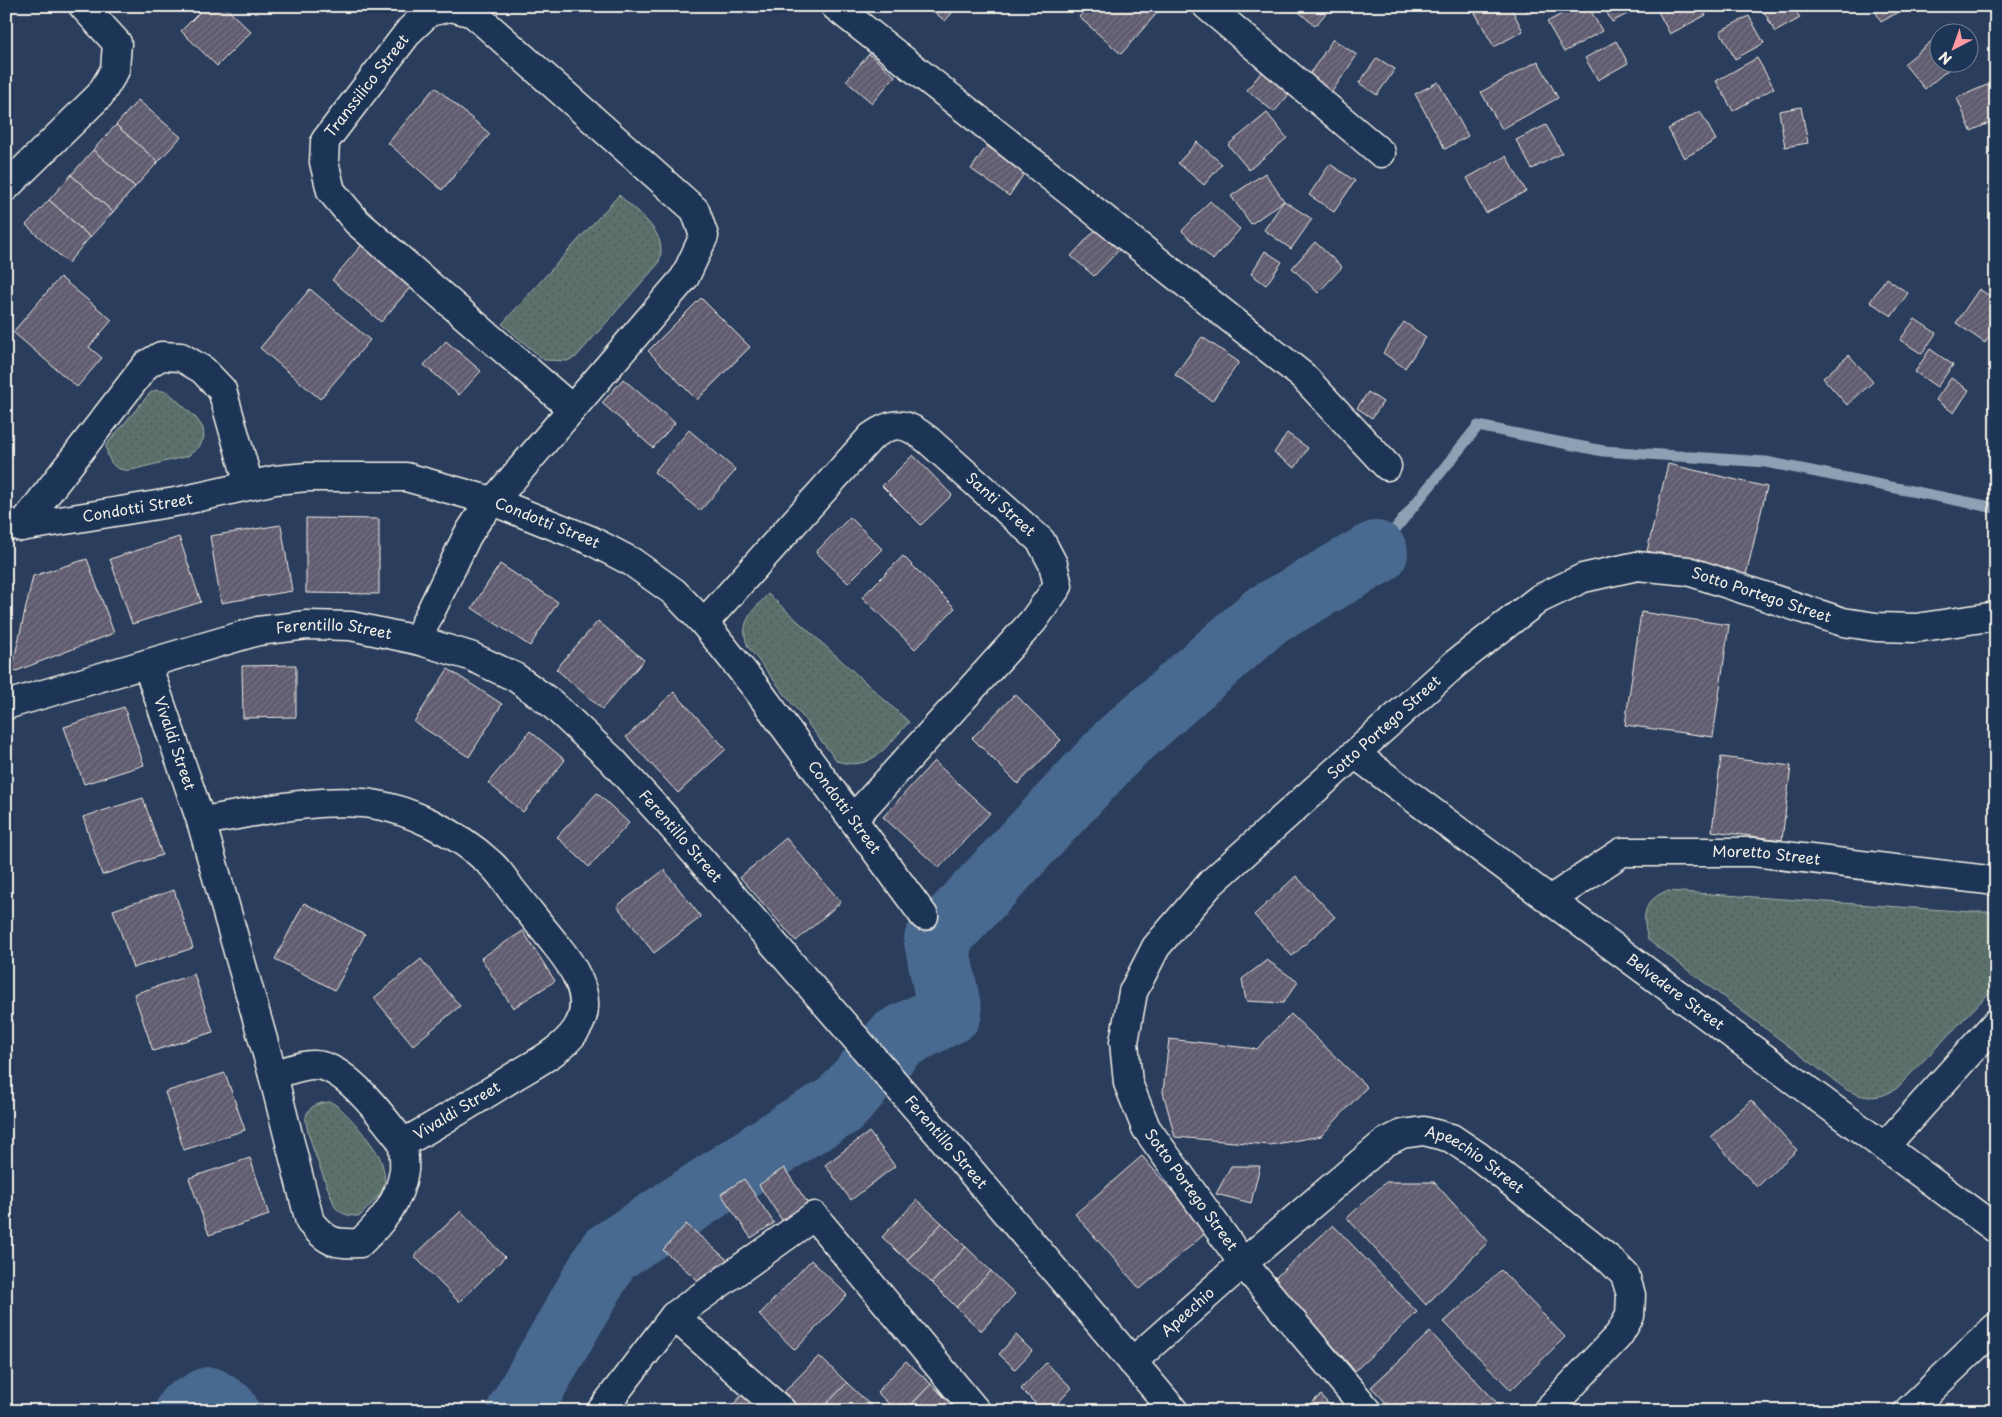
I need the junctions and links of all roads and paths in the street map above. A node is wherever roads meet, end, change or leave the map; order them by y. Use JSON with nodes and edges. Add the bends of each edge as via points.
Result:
{"nodes":[{"id":1,"x":83,"y":6,"type":"edge"},
{"id":2,"x":1207,"y":6,"type":"edge"},
{"id":3,"x":836,"y":7,"type":"edge"},
{"id":4,"x":1381,"y":153,"type":"dead end"},
{"id":5,"x":6,"y":187,"type":"edge"},
{"id":6,"x":571,"y":408,"type":"junction"},
{"id":7,"x":1387,"y":466,"type":"dead end"},
{"id":8,"x":249,"y":485,"type":"junction"},
{"id":9,"x":492,"y":501,"type":"junction"},
{"id":10,"x":14,"y":524,"type":"edge"},
{"id":11,"x":1996,"y":616,"type":"edge"},
{"id":12,"x":704,"y":622,"type":"junction"},
{"id":13,"x":417,"y":640,"type":"junction"},
{"id":14,"x":147,"y":664,"type":"junction"},
{"id":15,"x":6,"y":705,"type":"edge"},
{"id":16,"x":1355,"y":754,"type":"junction"},
{"id":17,"x":853,"y":819,"type":"junction"},
{"id":18,"x":201,"y":822,"type":"junction"},
{"id":19,"x":1996,"y":881,"type":"edge"},
{"id":20,"x":1550,"y":900,"type":"junction"},
{"id":21,"x":924,"y":916,"type":"dead end"},
{"id":22,"x":1996,"y":1024,"type":"edge"},
{"id":23,"x":273,"y":1075,"type":"junction"},
{"id":24,"x":403,"y":1143,"type":"junction"},
{"id":25,"x":1884,"y":1147,"type":"junction"},
{"id":26,"x":1996,"y":1229,"type":"edge"},
{"id":27,"x":1243,"y":1263,"type":"junction"},
{"id":28,"x":674,"y":1316,"type":"junction"},
{"id":29,"x":1996,"y":1327,"type":"edge"},
{"id":30,"x":1132,"y":1362,"type":"junction"},
{"id":31,"x":601,"y":1411,"type":"edge"},
{"id":32,"x":782,"y":1411,"type":"edge"},
{"id":33,"x":976,"y":1411,"type":"edge"},
{"id":34,"x":1174,"y":1411,"type":"edge"},
{"id":35,"x":1368,"y":1411,"type":"edge"},
{"id":36,"x":1547,"y":1411,"type":"edge"},
{"id":37,"x":1908,"y":1411,"type":"edge"}],
"edges":[{"from":1,"to":5,"type":"street","via":[[117,43],[115,70],[100,95]]},
{"from":2,"to":4,"type":"street"},
{"from":3,"to":7,"type":"street","via":[[1303,376]]},
{"from":6,"to":6,"type":"street","name":"Transsilico Street","via":[[685,277],[704,236],[695,210],[473,13],[451,7],[429,12],[410,30],[325,141],[324,162],[331,191],[357,222]]},
{"from":6,"to":9,"type":"street","name":"Transsilico Street"},
{"from":8,"to":9,"type":"street","name":"Condotti Street","via":[[307,477],[406,476]]},
{"from":8,"to":10,"type":"street","name":"Condotti Street","via":[[181,501]]},
{"from":8,"to":10,"type":"street","via":[[222,390],[203,370],[181,357],[161,356],[146,365]]},
{"from":9,"to":12,"type":"street","name":"Condotti Street","via":[[590,540],[632,562],[674,592]]},
{"from":9,"to":13,"type":"street","name":"Transsilico Street","via":[[467,536]]},
{"from":11,"to":16,"type":"street","name":"Sotto Portego Street","via":[[1916,628],[1876,627],[1843,622],[1688,571],[1637,566],[1583,578],[1538,598],[1456,663]]},
{"from":12,"to":17,"type":"street","name":"Condotti Street"},
{"from":12,"to":17,"type":"street","name":"Santi Street","via":[[870,437],[898,424],[914,429],[928,440],[1041,541],[1053,564],[1058,586],[1033,621]]},
{"from":13,"to":14,"type":"street","name":"Ferentillo Street","via":[[351,626],[307,625],[258,631]]},
{"from":13,"to":30,"type":"street","name":"Ferentillo Street","via":[[470,656],[515,678],[551,704],[612,760],[920,1112]]},
{"from":14,"to":15,"type":"street","name":"Ferentillo Street"},
{"from":14,"to":18,"type":"street","name":"Vivaldi Street"},
{"from":16,"to":20,"type":"street","name":"Belvedere Street"},
{"from":16,"to":27,"type":"street","name":"Sotto Portego Street","via":[[1210,883],[1156,947],[1133,992],[1124,1042],[1128,1083],[1146,1128]]},
{"from":17,"to":21,"type":"street","name":"Condotti Street"},
{"from":18,"to":23,"type":"street","name":"Vivaldi Street"},
{"from":18,"to":24,"type":"street","name":"Vivaldi Street","via":[[330,802],[364,803],[435,825],[462,840],[491,864],[572,965],[582,986],[584,1011],[577,1030],[557,1050]]},
{"from":19,"to":20,"type":"street","name":"Moretto Street","via":[[1753,852],[1622,852]]},
{"from":20,"to":25,"type":"street","name":"Belvedere Street"},
{"from":22,"to":25,"type":"street"},
{"from":23,"to":24,"type":"street","via":[[306,1066],[322,1066],[342,1076]]},
{"from":23,"to":24,"type":"street","name":"Vivaldi Street","via":[[310,1222],[320,1234],[338,1244],[360,1243],[389,1210],[398,1196],[404,1169]]},
{"from":25,"to":26,"type":"street","name":"Belvedere Street"},
{"from":27,"to":30,"type":"street","name":"Apeechio"},
{"from":27,"to":35,"type":"street"},
{"from":27,"to":36,"type":"street","name":"Apeechio Street","via":[[1384,1143],[1402,1134],[1424,1131],[1451,1138],[1587,1241],[1625,1275],[1631,1295],[1630,1316],[1620,1336]]},
{"from":28,"to":31,"type":"street"},
{"from":28,"to":32,"type":"street"},
{"from":28,"to":33,"type":"street","via":[[814,1216]]},
{"from":29,"to":37,"type":"street"},
{"from":30,"to":34,"type":"street","name":"Ferentillo Street"}]}
